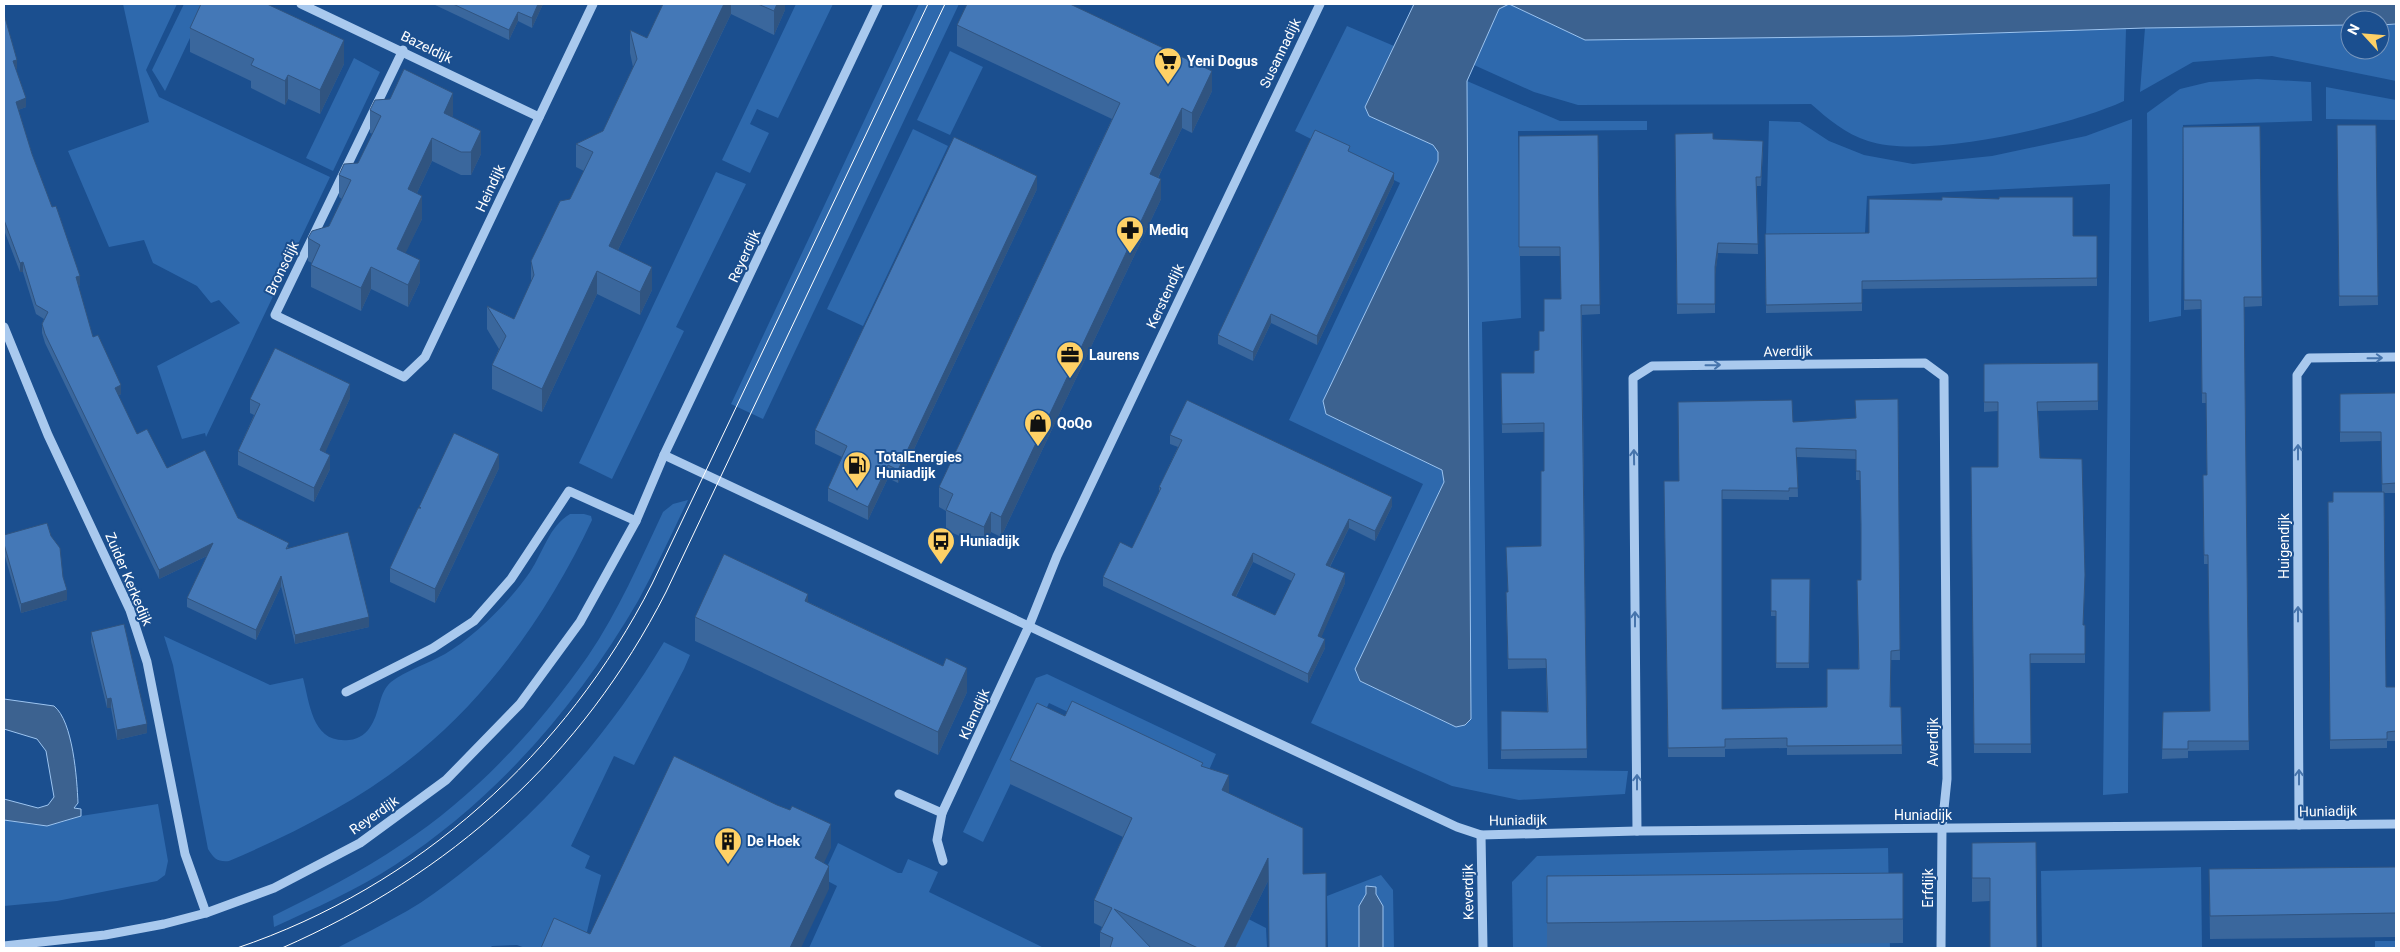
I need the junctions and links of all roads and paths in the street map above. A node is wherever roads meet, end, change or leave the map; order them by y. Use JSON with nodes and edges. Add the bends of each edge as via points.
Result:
{"nodes":[{"id":1,"x":301,"y":4,"type":"edge"},
{"id":2,"x":593,"y":4,"type":"edge"},
{"id":3,"x":878,"y":4,"type":"edge"},
{"id":4,"x":1320,"y":4,"type":"edge"},
{"id":5,"x":403,"y":50,"type":"junction"},
{"id":6,"x":1266,"y":115,"type":"joint"},
{"id":7,"x":539,"y":117,"type":"junction"},
{"id":8,"x":4,"y":327,"type":"edge"},
{"id":9,"x":2396,"y":357,"type":"edge"},
{"id":10,"x":404,"y":377,"type":"joint"},
{"id":11,"x":664,"y":455,"type":"junction"},
{"id":12,"x":636,"y":521,"type":"junction"},
{"id":13,"x":1029,"y":626,"type":"junction"},
{"id":14,"x":346,"y":692,"type":"dead end"},
{"id":15,"x":898,"y":794,"type":"dead end"},
{"id":16,"x":942,"y":813,"type":"junction"},
{"id":17,"x":2396,"y":824,"type":"edge"},
{"id":18,"x":2299,"y":825,"type":"junction"},
{"id":19,"x":1942,"y":828,"type":"junction"},
{"id":20,"x":1637,"y":831,"type":"junction"},
{"id":21,"x":1481,"y":835,"type":"junction"},
{"id":22,"x":943,"y":861,"type":"dead end"},
{"id":23,"x":206,"y":913,"type":"junction"},
{"id":24,"x":4,"y":946,"type":"edge"},
{"id":25,"x":1483,"y":948,"type":"edge"},
{"id":26,"x":1942,"y":948,"type":"edge"}],
"edges":[{"from":1,"to":5,"type":"street","name":"Bazeldijk"},
{"from":2,"to":7,"type":"street","name":"Heindijk"},
{"from":3,"to":11,"type":"street","name":"Reyerdijk"},
{"from":4,"to":6,"type":"street","name":"Susannadijk"},
{"from":5,"to":7,"type":"street","name":"Bazeldijk"},
{"from":5,"to":10,"type":"street","name":"Bronsdijk","via":[[275,315]]},
{"from":6,"to":13,"type":"street","name":"Kerstendijk","via":[[1057,556]]},
{"from":7,"to":10,"type":"street","name":"Heindijk","via":[[425,357]]},
{"from":8,"to":23,"type":"street","name":"Zuider Kerkedijk","via":[[48,435],[130,610],[147,662],[185,854]]},
{"from":18,"to":9,"type":"street","name":"Huigendijk","one_way":true,"via":[[2298,374],[2309,358]]},
{"from":11,"to":12,"type":"street","name":"Reyerdijk"},
{"from":11,"to":13,"type":"street","name":"Huniadijk"},
{"from":12,"to":14,"type":"street","via":[[569,491],[511,579],[474,621],[432,648]]},
{"from":12,"to":23,"type":"street","name":"Reyerdijk","via":[[580,622],[526,697],[446,780],[360,843],[274,888]]},
{"from":13,"to":16,"type":"street","name":"Klamdijk"},
{"from":13,"to":21,"type":"street","name":"Huniadijk","via":[[1457,827]]},
{"from":15,"to":16,"type":"street"},
{"from":16,"to":22,"type":"street","name":"Klamdijk","via":[[936,840]]},
{"from":17,"to":18,"type":"street","name":"Huniadijk"},
{"from":18,"to":19,"type":"street","name":"Huniadijk"},
{"from":19,"to":20,"type":"street","name":"Huniadijk"},
{"from":20,"to":19,"type":"street","name":"Averdijk","one_way":true,"via":[[1633,378],[1652,366],[1925,363],[1944,377],[1947,779]]},
{"from":19,"to":26,"type":"street","name":"Erfdijk"},
{"from":20,"to":21,"type":"street","name":"Huniadijk"},
{"from":21,"to":25,"type":"street","name":"Keverdijk"},
{"from":23,"to":24,"type":"street","name":"Reyerdijk","via":[[105,935]]}]}
